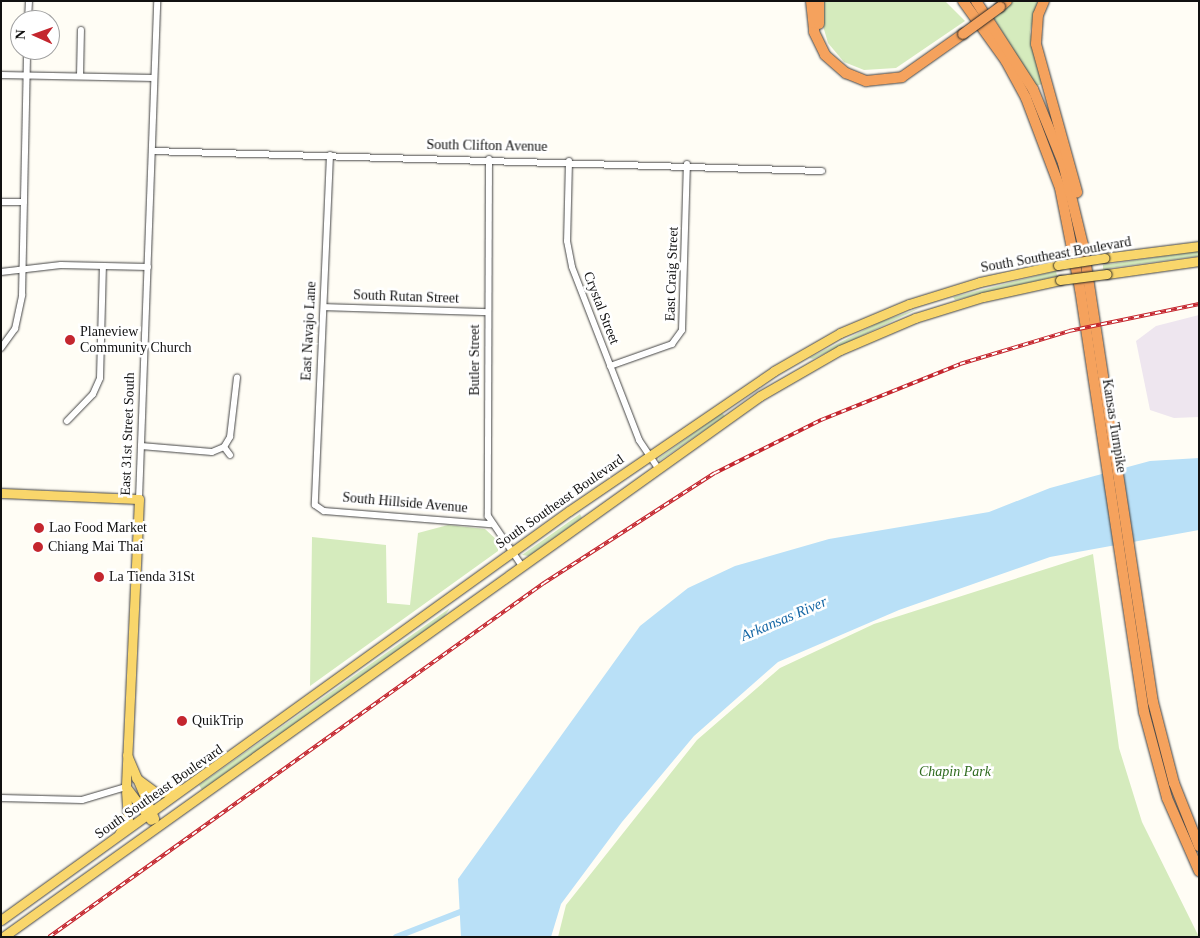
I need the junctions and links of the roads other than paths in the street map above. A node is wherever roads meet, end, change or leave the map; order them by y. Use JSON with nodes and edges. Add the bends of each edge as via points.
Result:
{"nodes":[{"id":1,"x":157,"y":1,"type":"edge"},
{"id":2,"x":811,"y":1,"type":"edge"},
{"id":3,"x":819,"y":1,"type":"edge"},
{"id":4,"x":955,"y":1,"type":"edge"},
{"id":5,"x":963,"y":1,"type":"edge"},
{"id":6,"x":976,"y":1,"type":"edge"},
{"id":7,"x":1044,"y":1,"type":"edge"},
{"id":8,"x":1001,"y":3,"type":"edge"},
{"id":9,"x":81,"y":30,"type":"dead end"},
{"id":10,"x":961,"y":33,"type":"junction"},
{"id":11,"x":27,"y":60,"type":"edge"},
{"id":12,"x":1,"y":75,"type":"edge"},
{"id":13,"x":27,"y":75,"type":"junction"},
{"id":14,"x":80,"y":76,"type":"junction"},
{"id":15,"x":154,"y":78,"type":"junction"},
{"id":16,"x":152,"y":151,"type":"junction"},
{"id":17,"x":1048,"y":151,"type":"junction"},
{"id":18,"x":330,"y":155,"type":"junction"},
{"id":19,"x":489,"y":159,"type":"junction"},
{"id":20,"x":569,"y":161,"type":"junction"},
{"id":21,"x":687,"y":164,"type":"junction"},
{"id":22,"x":822,"y":171,"type":"dead end"},
{"id":23,"x":1,"y":202,"type":"edge"},
{"id":24,"x":24,"y":202,"type":"junction"},
{"id":25,"x":1084,"y":245,"type":"junction"},
{"id":26,"x":1199,"y":246,"type":"edge"},
{"id":27,"x":1199,"y":261,"type":"edge"},
{"id":28,"x":103,"y":266,"type":"junction"},
{"id":29,"x":148,"y":267,"type":"junction"},
{"id":30,"x":22,"y":269,"type":"junction"},
{"id":31,"x":1,"y":272,"type":"edge"},
{"id":32,"x":324,"y":307,"type":"junction"},
{"id":33,"x":487,"y":312,"type":"junction"},
{"id":34,"x":1,"y":348,"type":"edge"},
{"id":35,"x":610,"y":366,"type":"junction"},
{"id":36,"x":238,"y":377,"type":"dead end"},
{"id":37,"x":68,"y":421,"type":"dead end"},
{"id":38,"x":141,"y":446,"type":"junction"},
{"id":39,"x":224,"y":447,"type":"junction"},
{"id":40,"x":230,"y":455,"type":"dead end"},
{"id":41,"x":649,"y":456,"type":"junction"},
{"id":42,"x":658,"y":468,"type":"junction"},
{"id":43,"x":1,"y":494,"type":"edge"},
{"id":44,"x":139,"y":499,"type":"junction"},
{"id":45,"x":317,"y":508,"type":"joint"},
{"id":46,"x":491,"y":524,"type":"junction"},
{"id":47,"x":513,"y":552,"type":"junction"},
{"id":48,"x":522,"y":566,"type":"junction"},
{"id":49,"x":127,"y":754,"type":"junction"},
{"id":50,"x":134,"y":776,"type":"junction"},
{"id":51,"x":194,"y":785,"type":"junction"},
{"id":52,"x":126,"y":787,"type":"junction"},
{"id":53,"x":1,"y":798,"type":"edge"},
{"id":54,"x":150,"y":815,"type":"junction"},
{"id":55,"x":157,"y":826,"type":"junction"},
{"id":56,"x":114,"y":841,"type":"junction"},
{"id":57,"x":1199,"y":846,"type":"edge"},
{"id":58,"x":1199,"y":871,"type":"edge"},
{"id":59,"x":1,"y":920,"type":"edge"},
{"id":60,"x":3,"y":937,"type":"edge"}],
"edges":[{"from":1,"to":15,"type":"street","name":"East 31st Street South"},
{"from":2,"to":10,"type":"highway","via":[[814,32],[825,55],[846,73],[866,81],[902,77]]},
{"from":3,"to":10,"type":"highway","via":[[820,30],[830,53],[848,68],[871,76],[905,69]]},
{"from":4,"to":17,"type":"highway","via":[[994,52]]},
{"from":5,"to":17,"type":"highway","name":"Kansas Turnpike","via":[[1006,60]]},
{"from":6,"to":25,"type":"highway","name":"Kansas Turnpike","via":[[1015,56],[1050,127]]},
{"from":7,"to":25,"type":"highway","via":[[1038,15],[1036,44],[1075,181]]},
{"from":8,"to":10,"type":"highway","bridge":true},
{"from":9,"to":14,"type":"street"},
{"from":11,"to":13,"type":"street"},
{"from":12,"to":13,"type":"street"},
{"from":13,"to":14,"type":"street"},
{"from":13,"to":24,"type":"street"},
{"from":14,"to":15,"type":"street"},
{"from":15,"to":16,"type":"street","name":"East 31st Street South"},
{"from":16,"to":18,"type":"street","name":"South Clifton Avenue"},
{"from":16,"to":29,"type":"street","name":"East 31st Street South"},
{"from":17,"to":58,"type":"highway","name":"Kansas Turnpike","via":[[1071,242],[1150,738],[1170,806]]},
{"from":18,"to":19,"type":"street","name":"South Clifton Avenue"},
{"from":18,"to":32,"type":"street","name":"East Navajo Lane"},
{"from":19,"to":20,"type":"street","name":"South Clifton Avenue"},
{"from":19,"to":33,"type":"street","name":"Butler Street"},
{"from":20,"to":21,"type":"street","name":"South Clifton Avenue"},
{"from":20,"to":35,"type":"street","name":"Crystal Street","via":[[568,251]]},
{"from":21,"to":22,"type":"street","name":"South Clifton Avenue"},
{"from":21,"to":35,"type":"street","name":"East Craig Street","via":[[682,330],[672,344]]},
{"from":23,"to":24,"type":"street"},
{"from":24,"to":30,"type":"street"},
{"from":25,"to":57,"type":"highway","name":"Kansas Turnpike","via":[[1158,727]]},
{"from":26,"to":41,"type":"main road","name":"South Southeast Boulevard","bridge":true,"via":[[1058,265],[944,292],[840,333],[774,371]]},
{"from":27,"to":42,"type":"main road","name":"South Southeast Boulevard","bridge":true,"via":[[1060,280],[950,307],[840,350],[760,396]]},
{"from":28,"to":29,"type":"street"},
{"from":28,"to":30,"type":"street"},
{"from":28,"to":37,"type":"street","via":[[100,378],[93,394]]},
{"from":29,"to":38,"type":"street","name":"East 31st Street South"},
{"from":30,"to":31,"type":"street"},
{"from":30,"to":34,"type":"street","via":[[20,314]]},
{"from":32,"to":33,"type":"street","name":"South Rutan Street"},
{"from":32,"to":45,"type":"street","name":"East Navajo Lane"},
{"from":33,"to":46,"type":"street","name":"Butler Street"},
{"from":35,"to":41,"type":"street","name":"Crystal Street"},
{"from":36,"to":39,"type":"street","via":[[230,437]]},
{"from":38,"to":39,"type":"street","via":[[212,452]]},
{"from":38,"to":44,"type":"street","name":"East 31st Street South"},
{"from":39,"to":40,"type":"street"},
{"from":41,"to":42,"type":"street","name":"Crystal Street"},
{"from":41,"to":47,"type":"main road","name":"South Southeast Boulevard"},
{"from":42,"to":48,"type":"main road","name":"South Southeast Boulevard"},
{"from":43,"to":44,"type":"main road"},
{"from":44,"to":49,"type":"main road","name":"East 31st Street South"},
{"from":45,"to":46,"type":"street","name":"South Hillside Avenue"},
{"from":46,"to":47,"type":"street"},
{"from":47,"to":48,"type":"street"},
{"from":47,"to":51,"type":"main road","name":"South Southeast Boulevard"},
{"from":48,"to":55,"type":"main road","name":"South Southeast Boulevard"},
{"from":49,"to":50,"type":"main road"},
{"from":49,"to":52,"type":"main road","name":"East 31st Street South"},
{"from":50,"to":51,"type":"main road","via":[[157,793]]},
{"from":50,"to":54,"type":"main road"},
{"from":51,"to":54,"type":"main road","name":"South Southeast Boulevard"},
{"from":52,"to":53,"type":"street","via":[[82,800]]},
{"from":52,"to":54,"type":"main road"},
{"from":52,"to":56,"type":"main road","name":"East 31st Street South","via":[[128,820]]},
{"from":54,"to":55,"type":"main road"},
{"from":54,"to":56,"type":"main road","name":"South Southeast Boulevard"},
{"from":55,"to":60,"type":"main road","name":"South Southeast Boulevard"},
{"from":56,"to":59,"type":"main road","name":"South Southeast Boulevard"}]}
